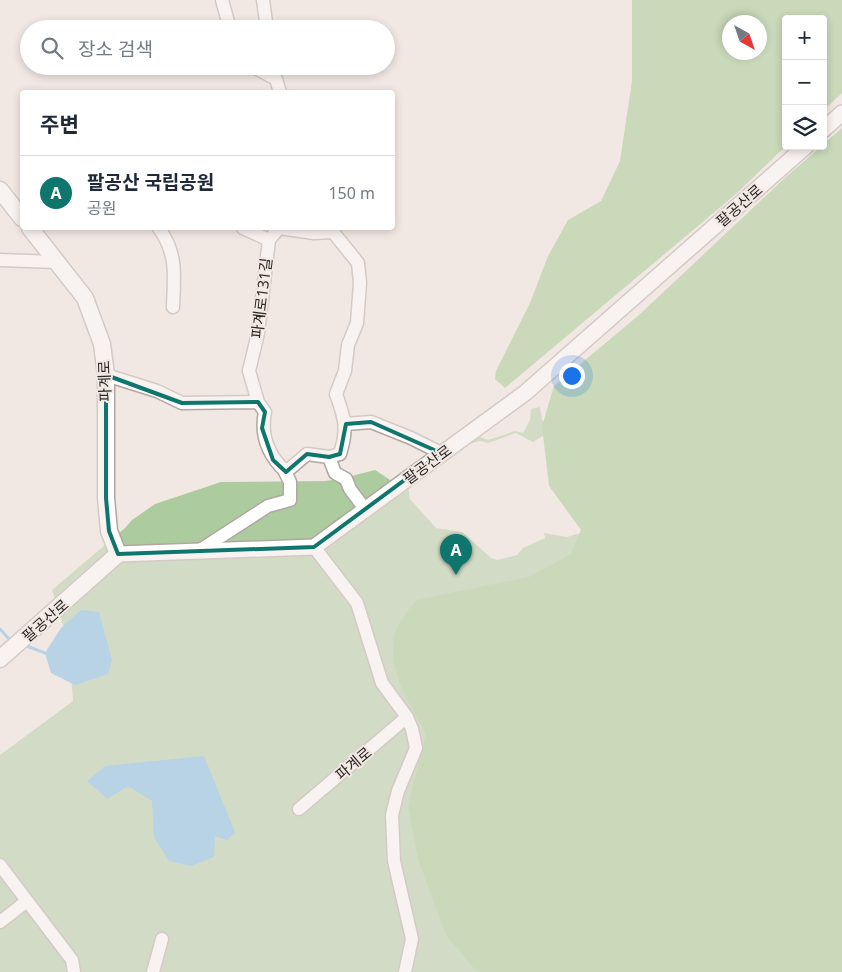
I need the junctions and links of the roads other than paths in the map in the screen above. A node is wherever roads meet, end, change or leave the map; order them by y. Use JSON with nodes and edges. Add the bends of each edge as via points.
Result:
{"nodes":[{"id":1,"x":222,"y":0,"type":"edge"},
{"id":2,"x":263,"y":0,"type":"edge"},
{"id":3,"x":228,"y":20,"type":"edge"},
{"id":4,"x":265,"y":20,"type":"edge"},
{"id":5,"x":276,"y":75,"type":"edge"},
{"id":6,"x":279,"y":90,"type":"edge"},
{"id":7,"x":842,"y":113,"type":"edge"},
{"id":8,"x":827,"y":126,"type":"edge"},
{"id":9,"x":801,"y":150,"type":"edge"},
{"id":10,"x":0,"y":190,"type":"edge"},
{"id":11,"x":20,"y":215,"type":"edge"},
{"id":12,"x":32,"y":230,"type":"edge"},
{"id":13,"x":160,"y":230,"type":"edge"},
{"id":14,"x":247,"y":230,"type":"edge"},
{"id":15,"x":277,"y":230,"type":"edge"},
{"id":16,"x":293,"y":230,"type":"edge"},
{"id":17,"x":268,"y":240,"type":"junction"},
{"id":18,"x":0,"y":260,"type":"edge"},
{"id":19,"x":57,"y":262,"type":"junction"},
{"id":20,"x":173,"y":307,"type":"dead end"},
{"id":21,"x":106,"y":375,"type":"junction"},
{"id":22,"x":258,"y":402,"type":"junction"},
{"id":23,"x":346,"y":424,"type":"junction"},
{"id":24,"x":441,"y":454,"type":"junction"},
{"id":25,"x":329,"y":457,"type":"junction"},
{"id":26,"x":283,"y":468,"type":"junction"},
{"id":27,"x":365,"y":509,"type":"junction"},
{"id":28,"x":314,"y":547,"type":"junction"},
{"id":29,"x":197,"y":552,"type":"junction"},
{"id":30,"x":118,"y":554,"type":"junction"},
{"id":31,"x":3,"y":657,"type":"edge"},
{"id":32,"x":407,"y":717,"type":"junction"},
{"id":33,"x":299,"y":808,"type":"dead end"},
{"id":34,"x":0,"y":864,"type":"edge"},
{"id":35,"x":27,"y":901,"type":"junction"},
{"id":36,"x":0,"y":922,"type":"edge"},
{"id":37,"x":162,"y":939,"type":"dead end"},
{"id":38,"x":74,"y":972,"type":"edge"},
{"id":39,"x":153,"y":972,"type":"edge"},
{"id":40,"x":405,"y":972,"type":"edge"}],
"edges":[{"from":1,"to":3,"type":"street"},
{"from":2,"to":4,"type":"street"},
{"from":5,"to":6,"type":"street"},
{"from":7,"to":8,"type":"street"},
{"from":9,"to":24,"type":"street","name":"팔공산로","via":[[525,393]]},
{"from":10,"to":11,"type":"main road"},
{"from":12,"to":19,"type":"main road","name":"파계로"},
{"from":13,"to":20,"type":"street","via":[[174,256]]},
{"from":14,"to":17,"type":"street"},
{"from":15,"to":17,"type":"street","name":"파계로131길"},
{"from":16,"to":23,"type":"street","name":"파계로131길","via":[[333,232],[358,263],[357,323],[336,394]]},
{"from":17,"to":22,"type":"street","name":"파계로131길","via":[[258,334],[248,371]]},
{"from":18,"to":19,"type":"street"},
{"from":19,"to":21,"type":"main road","name":"파계로","via":[[85,298],[102,344]]},
{"from":21,"to":22,"type":"street","via":[[157,391],[182,403]]},
{"from":21,"to":30,"type":"main road","name":"파계로","via":[[106,498],[109,531]]},
{"from":22,"to":26,"type":"street","name":"파계로131길","via":[[265,412],[262,428],[273,460]]},
{"from":23,"to":24,"type":"street","via":[[371,422]]},
{"from":23,"to":25,"type":"street","name":"파계로131길","via":[[340,454]]},
{"from":24,"to":27,"type":"street","name":"팔공산로"},
{"from":25,"to":26,"type":"street","via":[[307,454],[286,472]]},
{"from":25,"to":27,"type":"street","via":[[335,473],[346,479]]},
{"from":26,"to":29,"type":"street","name":"파계로131길","via":[[290,482],[290,500],[268,506]]},
{"from":27,"to":28,"type":"street","name":"팔공산로"},
{"from":28,"to":29,"type":"street"},
{"from":28,"to":32,"type":"street","via":[[357,603],[382,682]]},
{"from":29,"to":30,"type":"street"},
{"from":30,"to":31,"type":"main road","name":"팔공산로"},
{"from":32,"to":33,"type":"street","name":"파계로"},
{"from":32,"to":40,"type":"street","via":[[416,748],[398,790],[392,816],[394,861],[412,939]]},
{"from":34,"to":35,"type":"street"},
{"from":35,"to":36,"type":"street"},
{"from":35,"to":38,"type":"street","via":[[72,960]]},
{"from":37,"to":39,"type":"street"}]}
